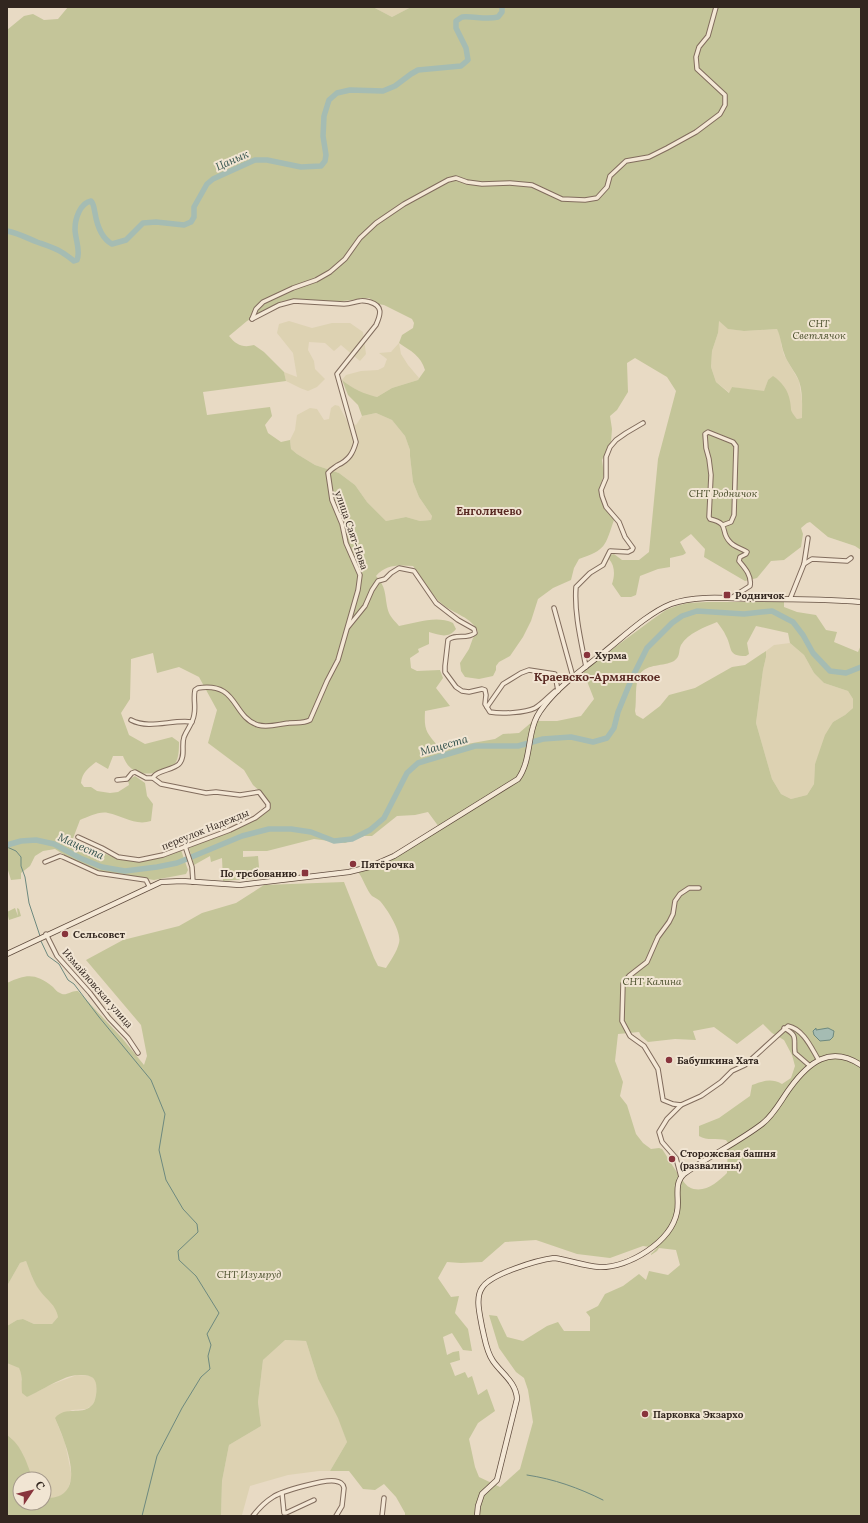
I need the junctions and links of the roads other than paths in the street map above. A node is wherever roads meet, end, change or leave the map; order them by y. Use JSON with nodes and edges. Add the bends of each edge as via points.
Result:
{"nodes":[{"id":1,"x":716,"y":7,"type":"edge"},
{"id":2,"x":642,"y":423,"type":"dead end"},
{"id":3,"x":723,"y":525,"type":"junction"},
{"id":4,"x":808,"y":538,"type":"dead end"},
{"id":5,"x":851,"y":558,"type":"dead end"},
{"id":6,"x":804,"y":564,"type":"junction"},
{"id":7,"x":730,"y":598,"type":"junction"},
{"id":8,"x":790,"y":599,"type":"junction"},
{"id":9,"x":861,"y":602,"type":"edge"},
{"id":10,"x":554,"y":608,"type":"dead end"},
{"id":11,"x":347,"y":628,"type":"junction"},
{"id":12,"x":586,"y":666,"type":"junction"},
{"id":13,"x":573,"y":677,"type":"junction"},
{"id":14,"x":557,"y":690,"type":"junction"},
{"id":15,"x":487,"y":707,"type":"junction"},
{"id":16,"x":131,"y":720,"type":"dead end"},
{"id":17,"x":192,"y":722,"type":"junction"},
{"id":18,"x":153,"y":778,"type":"junction"},
{"id":19,"x":117,"y":780,"type":"dead end"},
{"id":20,"x":78,"y":838,"type":"dead end"},
{"id":21,"x":185,"y":846,"type":"junction"},
{"id":22,"x":45,"y":862,"type":"dead end"},
{"id":23,"x":192,"y":882,"type":"junction"},
{"id":24,"x":149,"y":886,"type":"junction"},
{"id":25,"x":699,"y":888,"type":"dead end"},
{"id":26,"x":45,"y":935,"type":"junction"},
{"id":27,"x":7,"y":954,"type":"edge"},
{"id":28,"x":784,"y":1028,"type":"junction"},
{"id":29,"x":138,"y":1053,"type":"dead end"},
{"id":30,"x":818,"y":1059,"type":"junction"},
{"id":31,"x":861,"y":1065,"type":"edge"},
{"id":32,"x":810,"y":1066,"type":"junction"},
{"id":33,"x":673,"y":1104,"type":"junction"},
{"id":34,"x":681,"y":1105,"type":"junction"},
{"id":35,"x":676,"y":1109,"type":"junction"},
{"id":36,"x":681,"y":1177,"type":"junction"},
{"id":37,"x":282,"y":1494,"type":"junction"},
{"id":38,"x":384,"y":1498,"type":"dead end"},
{"id":39,"x":314,"y":1500,"type":"dead end"},
{"id":40,"x":253,"y":1516,"type":"edge"},
{"id":41,"x":336,"y":1516,"type":"edge"},
{"id":42,"x":382,"y":1516,"type":"edge"},
{"id":43,"x":477,"y":1516,"type":"edge"}],
"edges":[{"from":1,"to":11,"type":"street","name":"улица Саят-Нова","via":[[708,36],[699,47],[696,57],[698,69],[725,95],[725,105],[720,114],[696,132],[649,157],[626,161],[610,176],[607,187],[597,198],[562,199],[532,185],[482,184],[456,178],[448,180],[376,223],[360,238],[345,259],[330,272],[263,302],[256,309],[252,319],[279,305],[294,301],[344,304],[365,301],[379,307],[381,312],[376,325],[337,374],[356,442],[347,460],[330,469],[328,473],[332,500],[360,575]]},
{"from":2,"to":12,"type":"street","via":[[616,440],[610,448],[606,457],[606,478],[601,490],[606,507],[619,522],[633,549],[628,552],[610,550],[603,565],[590,572],[576,587],[580,637]]},
{"from":3,"to":3,"type":"street","via":[[709,518],[711,475],[705,434],[708,432],[733,442],[736,446],[734,515],[731,522]]},
{"from":3,"to":7,"type":"street","via":[[728,541],[747,552],[739,561],[746,568],[751,584]]},
{"from":4,"to":6,"type":"street"},
{"from":5,"to":6,"type":"street","via":[[847,561],[812,560]]},
{"from":6,"to":8,"type":"street"},
{"from":7,"to":8,"type":"street"},
{"from":7,"to":12,"type":"street","via":[[684,600],[666,606]]},
{"from":8,"to":9,"type":"street"},
{"from":10,"to":13,"type":"street"},
{"from":11,"to":15,"type":"street","via":[[365,606],[378,581],[399,568],[414,571],[436,603],[474,629],[475,633],[472,636],[448,640],[444,666],[458,689],[469,692],[485,690]]},
{"from":11,"to":17,"type":"street","name":"улица Саят-Нова","via":[[338,660],[310,720],[305,723],[260,725],[247,718],[231,697],[222,690],[201,688],[195,690],[193,697],[195,710]]},
{"from":12,"to":13,"type":"street"},
{"from":13,"to":14,"type":"street"},
{"from":14,"to":15,"type":"street","via":[[536,708],[528,710],[495,713],[490,712]]},
{"from":14,"to":15,"type":"street","via":[[555,674],[528,670],[503,684]]},
{"from":14,"to":23,"type":"street","via":[[536,717],[522,773],[515,782],[394,856],[349,872],[240,885]]},
{"from":16,"to":17,"type":"street","via":[[148,725],[182,720]]},
{"from":17,"to":18,"type":"street","name":"улица Саят-Нова","via":[[184,738],[183,756],[179,764],[156,774]]},
{"from":18,"to":19,"type":"street","via":[[146,778],[135,772],[127,779]]},
{"from":18,"to":21,"type":"street","name":"переулок Надежды","via":[[161,784],[206,793],[240,795],[259,792],[268,804],[268,808],[255,818]]},
{"from":20,"to":21,"type":"street","name":"переулок Надежды","via":[[118,857],[139,860],[163,856]]},
{"from":21,"to":23,"type":"street","via":[[192,867]]},
{"from":22,"to":24,"type":"street","via":[[60,856],[98,873],[146,880]]},
{"from":23,"to":24,"type":"street","via":[[161,882]]},
{"from":24,"to":26,"type":"street"},
{"from":25,"to":33,"type":"street","via":[[689,888],[680,894],[675,901],[673,914],[655,942],[647,962],[623,984],[622,1021],[630,1036],[644,1046],[658,1069],[663,1100]]},
{"from":26,"to":27,"type":"street"},
{"from":26,"to":29,"type":"street","name":"Измайловская улица","via":[[57,956]]},
{"from":28,"to":30,"type":"street","via":[[790,1026],[800,1032]]},
{"from":28,"to":32,"type":"street","via":[[794,1034],[795,1053]]},
{"from":28,"to":34,"type":"street","via":[[744,1065],[732,1071],[701,1096]]},
{"from":30,"to":31,"type":"street","via":[[842,1056]]},
{"from":30,"to":32,"type":"street"},
{"from":32,"to":36,"type":"street","via":[[763,1124]]},
{"from":33,"to":34,"type":"street"},
{"from":33,"to":35,"type":"street"},
{"from":34,"to":35,"type":"street"},
{"from":35,"to":36,"type":"street","via":[[661,1127],[660,1132],[662,1142],[676,1158]]},
{"from":36,"to":43,"type":"street","via":[[675,1219],[659,1241],[636,1258],[600,1267],[554,1258],[546,1259],[511,1270],[492,1279],[480,1289],[480,1313],[487,1351],[493,1362],[514,1385],[517,1399],[497,1480],[482,1494]]},
{"from":37,"to":39,"type":"street","via":[[284,1513]]},
{"from":37,"to":40,"type":"street","via":[[261,1505]]},
{"from":37,"to":41,"type":"street","via":[[327,1480],[341,1482],[344,1497]]},
{"from":38,"to":42,"type":"street"}]}
